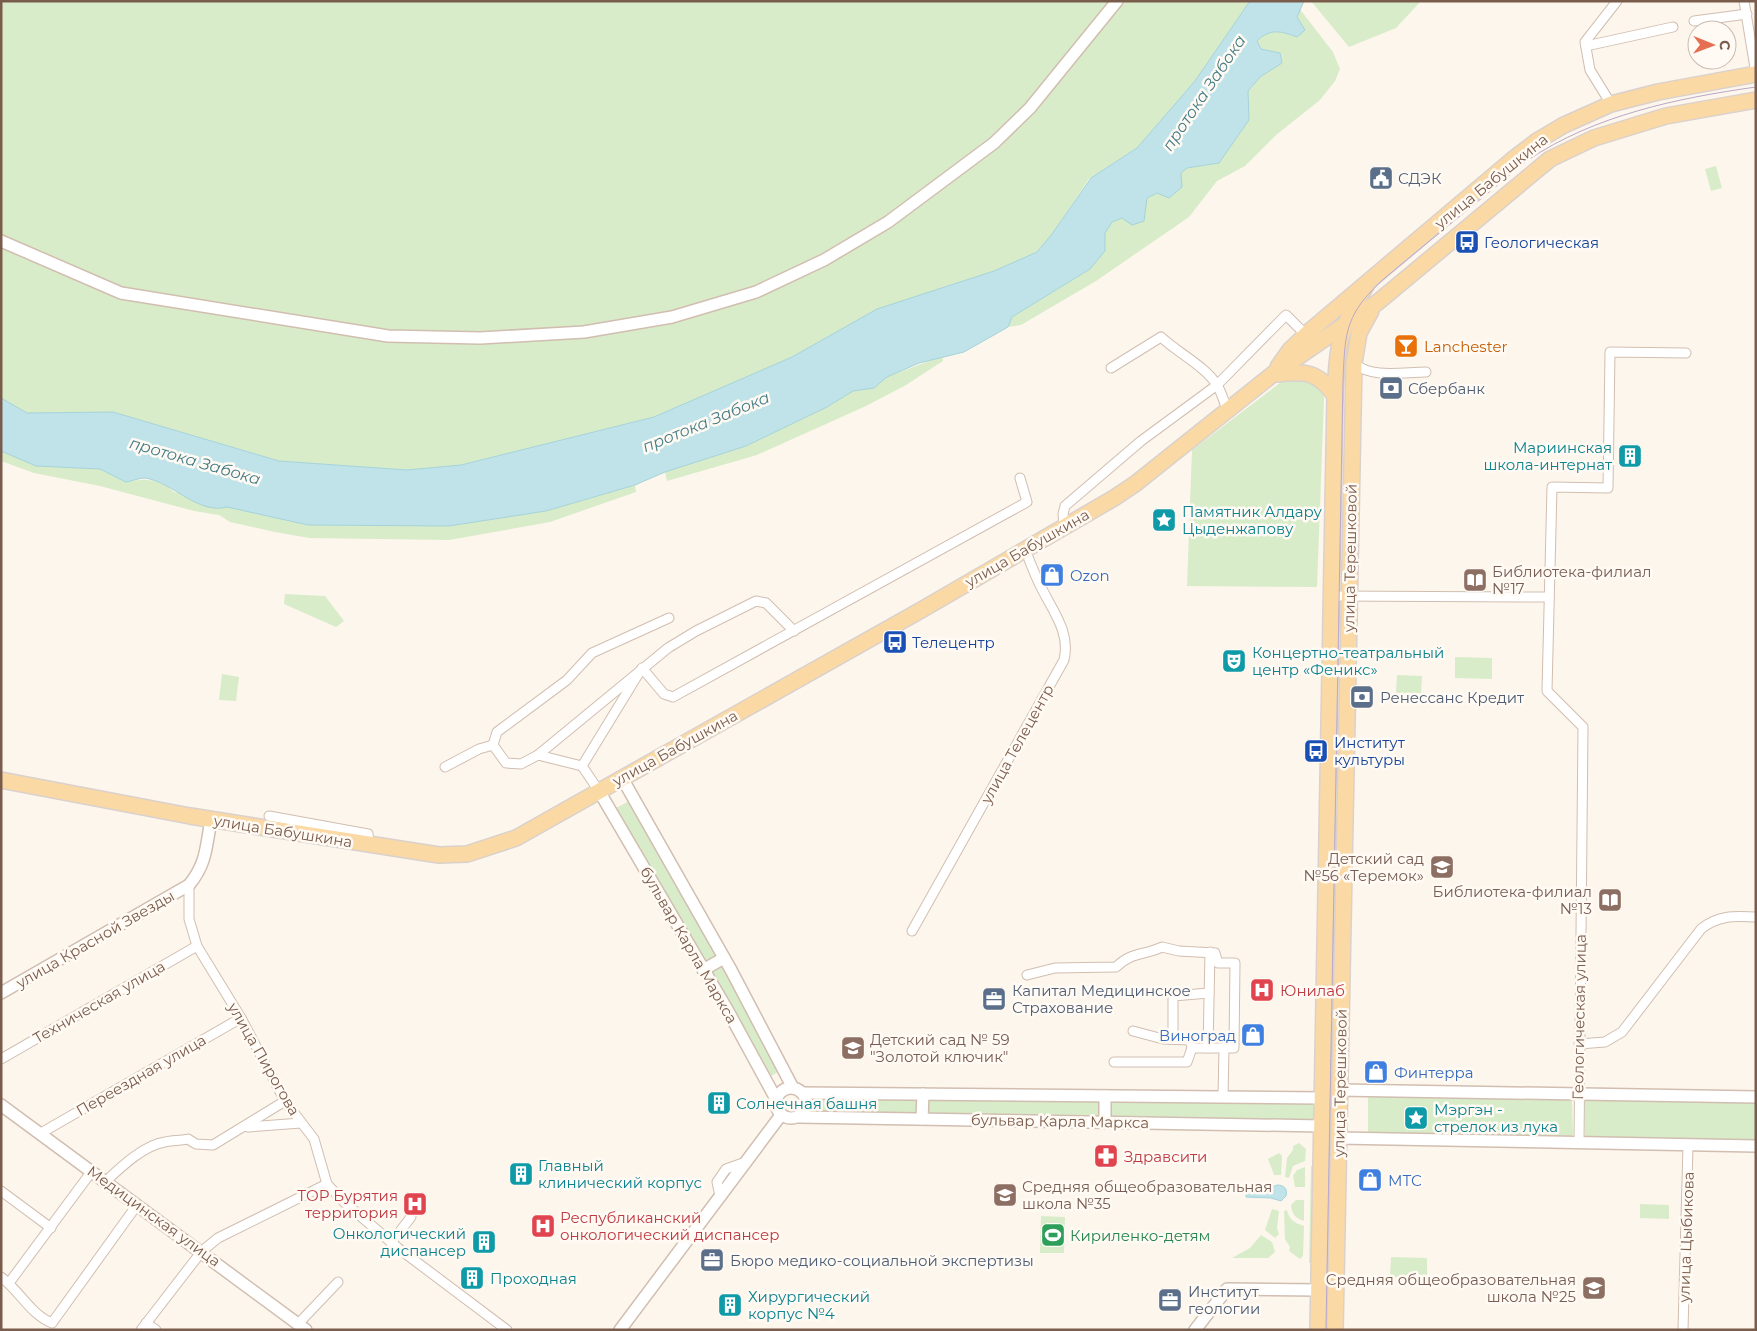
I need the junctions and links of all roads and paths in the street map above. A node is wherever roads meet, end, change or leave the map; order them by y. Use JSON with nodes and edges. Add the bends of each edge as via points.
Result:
{"nodes":[{"id":1,"x":1117,"y":1,"type":"edge"},
{"id":2,"x":1617,"y":1,"type":"edge"},
{"id":3,"x":1744,"y":1,"type":"edge"},
{"id":4,"x":1747,"y":14,"type":"junction"},
{"id":5,"x":1702,"y":20,"type":"edge"},
{"id":6,"x":1673,"y":27,"type":"dead end"},
{"id":7,"x":1586,"y":46,"type":"junction"},
{"id":8,"x":1756,"y":74,"type":"edge"},
{"id":9,"x":1756,"y":100,"type":"edge"},
{"id":10,"x":1611,"y":104,"type":"junction"},
{"id":11,"x":1,"y":241,"type":"edge"},
{"id":12,"x":1366,"y":286,"type":"junction"},
{"id":13,"x":1378,"y":302,"type":"junction"},
{"id":14,"x":1342,"y":328,"type":"junction"},
{"id":15,"x":1306,"y":335,"type":"junction"},
{"id":16,"x":1320,"y":344,"type":"junction"},
{"id":17,"x":1686,"y":353,"type":"dead end"},
{"id":18,"x":1337,"y":354,"type":"junction"},
{"id":19,"x":1354,"y":365,"type":"junction"},
{"id":20,"x":1111,"y":368,"type":"dead end"},
{"id":21,"x":1426,"y":372,"type":"dead end"},
{"id":22,"x":1273,"y":374,"type":"junction"},
{"id":23,"x":1217,"y":384,"type":"junction"},
{"id":24,"x":1335,"y":396,"type":"junction"},
{"id":25,"x":1228,"y":411,"type":"junction"},
{"id":26,"x":1020,"y":478,"type":"dead end"},
{"id":27,"x":1064,"y":527,"type":"junction"},
{"id":28,"x":1025,"y":550,"type":"junction"},
{"id":29,"x":1332,"y":596,"type":"junction"},
{"id":30,"x":1349,"y":596,"type":"junction"},
{"id":31,"x":1549,"y":597,"type":"junction"},
{"id":32,"x":669,"y":618,"type":"dead end"},
{"id":33,"x":794,"y":631,"type":"junction"},
{"id":34,"x":642,"y":668,"type":"junction"},
{"id":35,"x":493,"y":745,"type":"junction"},
{"id":36,"x":538,"y":755,"type":"junction"},
{"id":37,"x":582,"y":766,"type":"junction"},
{"id":38,"x":445,"y":767,"type":"dead end"},
{"id":39,"x":622,"y":778,"type":"junction"},
{"id":40,"x":1,"y":780,"type":"edge"},
{"id":41,"x":599,"y":791,"type":"junction"},
{"id":42,"x":269,"y":816,"type":"dead end"},
{"id":43,"x":211,"y":820,"type":"junction"},
{"id":44,"x":369,"y":845,"type":"junction"},
{"id":45,"x":189,"y":884,"type":"junction"},
{"id":46,"x":1756,"y":917,"type":"edge"},
{"id":47,"x":912,"y":932,"type":"dead end"},
{"id":48,"x":197,"y":946,"type":"junction"},
{"id":49,"x":724,"y":958,"type":"junction"},
{"id":50,"x":1214,"y":963,"type":"junction"},
{"id":51,"x":703,"y":970,"type":"junction"},
{"id":52,"x":1027,"y":975,"type":"dead end"},
{"id":53,"x":1,"y":993,"type":"edge"},
{"id":54,"x":1209,"y":993,"type":"junction"},
{"id":55,"x":241,"y":1018,"type":"junction"},
{"id":56,"x":1133,"y":1031,"type":"dead end"},
{"id":57,"x":1173,"y":1040,"type":"junction"},
{"id":58,"x":1579,"y":1044,"type":"junction"},
{"id":59,"x":1192,"y":1048,"type":"junction"},
{"id":60,"x":1208,"y":1048,"type":"junction"},
{"id":61,"x":1224,"y":1048,"type":"junction"},
{"id":62,"x":1,"y":1059,"type":"edge"},
{"id":63,"x":1114,"y":1062,"type":"dead end"},
{"id":64,"x":1340,"y":1090,"type":"junction"},
{"id":65,"x":798,"y":1091,"type":"junction"},
{"id":66,"x":923,"y":1094,"type":"junction"},
{"id":67,"x":1578,"y":1094,"type":"junction"},
{"id":68,"x":1106,"y":1096,"type":"junction"},
{"id":69,"x":1223,"y":1097,"type":"junction"},
{"id":70,"x":1756,"y":1097,"type":"edge"},
{"id":71,"x":1322,"y":1098,"type":"junction"},
{"id":72,"x":776,"y":1099,"type":"junction"},
{"id":73,"x":285,"y":1101,"type":"junction"},
{"id":74,"x":1,"y":1105,"type":"edge"},
{"id":75,"x":781,"y":1115,"type":"junction"},
{"id":76,"x":798,"y":1117,"type":"junction"},
{"id":77,"x":922,"y":1119,"type":"junction"},
{"id":78,"x":1105,"y":1122,"type":"junction"},
{"id":79,"x":302,"y":1124,"type":"junction"},
{"id":80,"x":1322,"y":1126,"type":"junction"},
{"id":81,"x":246,"y":1127,"type":"junction"},
{"id":82,"x":41,"y":1133,"type":"junction"},
{"id":83,"x":1339,"y":1138,"type":"junction"},
{"id":84,"x":1579,"y":1143,"type":"junction"},
{"id":85,"x":1688,"y":1145,"type":"junction"},
{"id":86,"x":1756,"y":1146,"type":"edge"},
{"id":87,"x":92,"y":1171,"type":"junction"},
{"id":88,"x":106,"y":1181,"type":"junction"},
{"id":89,"x":327,"y":1184,"type":"junction"},
{"id":90,"x":1,"y":1191,"type":"edge"},
{"id":91,"x":137,"y":1205,"type":"junction"},
{"id":92,"x":411,"y":1217,"type":"dead end"},
{"id":93,"x":51,"y":1228,"type":"junction"},
{"id":94,"x":391,"y":1243,"type":"junction"},
{"id":95,"x":202,"y":1251,"type":"junction"},
{"id":96,"x":1,"y":1277,"type":"edge"},
{"id":97,"x":338,"y":1282,"type":"dead end"},
{"id":98,"x":10,"y":1283,"type":"junction"},
{"id":99,"x":1319,"y":1290,"type":"junction"},
{"id":100,"x":1336,"y":1290,"type":"junction"},
{"id":101,"x":143,"y":1326,"type":"edge"},
{"id":102,"x":302,"y":1327,"type":"edge"},
{"id":103,"x":156,"y":1330,"type":"edge"},
{"id":104,"x":507,"y":1330,"type":"edge"},
{"id":105,"x":620,"y":1330,"type":"edge"},
{"id":106,"x":1195,"y":1330,"type":"edge"},
{"id":107,"x":1318,"y":1330,"type":"edge"},
{"id":108,"x":1335,"y":1330,"type":"edge"},
{"id":109,"x":1683,"y":1330,"type":"edge"}],
"edges":[{"from":1,"to":11,"type":"street","via":[[1030,108],[1000,137],[888,222],[824,260],[756,292],[672,317],[584,332],[480,338],[388,336],[121,293]]},
{"from":2,"to":7,"type":"street","via":[[1585,42]]},
{"from":3,"to":4,"type":"street"},
{"from":4,"to":5,"type":"street"},
{"from":4,"to":8,"type":"street"},
{"from":6,"to":7,"type":"street"},
{"from":7,"to":10,"type":"street","via":[[1590,70]]},
{"from":8,"to":10,"type":"main road","name":"улица Бабушкина"},
{"from":9,"to":13,"type":"main road","name":"улица Бабушкина","via":[[1666,116],[1594,138],[1550,159]]},
{"from":10,"to":12,"type":"main road","name":"улица Бабушкина","via":[[1585,114],[1537,141]]},
{"from":12,"to":14,"type":"main road"},
{"from":12,"to":15,"type":"main road","name":"улица Бабушкина"},
{"from":13,"to":14,"type":"main road","name":"улица Бабушкина"},
{"from":13,"to":19,"type":"main road","name":"улица Терешковой","via":[[1361,328]]},
{"from":14,"to":16,"type":"main road","name":"улица Бабушкина"},
{"from":14,"to":18,"type":"main road","name":"улица Терешковой"},
{"from":15,"to":16,"type":"main road"},
{"from":15,"to":22,"type":"main road","name":"улица Бабушкина","via":[[1290,350]]},
{"from":15,"to":23,"type":"street","via":[[1286,315]]},
{"from":16,"to":18,"type":"main road"},
{"from":16,"to":22,"type":"main road","name":"улица Бабушкина"},
{"from":17,"to":31,"type":"street","name":"Геологическая улица","via":[[1610,352],[1608,488],[1552,487]]},
{"from":18,"to":19,"type":"main road"},
{"from":18,"to":24,"type":"main road","name":"улица Терешковой"},
{"from":19,"to":21,"type":"street","via":[[1373,372]]},
{"from":19,"to":30,"type":"main road","name":"улица Терешковой"},
{"from":20,"to":23,"type":"street","via":[[1161,337],[1180,354],[1192,359]]},
{"from":22,"to":24,"type":"main road","via":[[1312,374],[1322,379]]},
{"from":22,"to":25,"type":"main road","name":"улица Бабушкина"},
{"from":23,"to":25,"type":"street"},
{"from":23,"to":27,"type":"street","via":[[1141,441],[1065,506]]},
{"from":24,"to":29,"type":"main road","name":"улица Терешковой"},
{"from":25,"to":27,"type":"main road","name":"улица Бабушкина","via":[[1135,484]]},
{"from":26,"to":33,"type":"street","via":[[1027,502]]},
{"from":27,"to":28,"type":"main road","name":"улица Бабушкина"},
{"from":28,"to":39,"type":"main road","name":"улица Бабушкина"},
{"from":28,"to":47,"type":"street","name":"улица Телецентр","via":[[1038,582],[1061,622],[1068,647],[1064,660]]},
{"from":29,"to":30,"type":"street"},
{"from":29,"to":71,"type":"main road","name":"улица Терешковой"},
{"from":30,"to":31,"type":"street"},
{"from":30,"to":64,"type":"main road","name":"улица Терешковой"},
{"from":31,"to":58,"type":"street","name":"Геологическая улица","via":[[1548,692],[1583,727]]},
{"from":32,"to":35,"type":"street","via":[[592,653],[567,680],[497,732]]},
{"from":33,"to":34,"type":"street","via":[[672,697],[664,694]]},
{"from":33,"to":34,"type":"street","via":[[766,603],[756,601],[696,631]]},
{"from":34,"to":36,"type":"street"},
{"from":34,"to":37,"type":"street"},
{"from":35,"to":36,"type":"street","via":[[506,763],[513,765]]},
{"from":35,"to":38,"type":"street"},
{"from":36,"to":37,"type":"street"},
{"from":37,"to":41,"type":"street"},
{"from":39,"to":41,"type":"main road","name":"улица Бабушкина"},
{"from":39,"to":49,"type":"street","name":"бульвар Карла Маркса"},
{"from":40,"to":43,"type":"main road","name":"улица Бабушкина"},
{"from":41,"to":44,"type":"main road","name":"улица Бабушкина","via":[[516,838],[467,854],[439,854]]},
{"from":41,"to":51,"type":"street","name":"бульвар Карла Маркса"},
{"from":42,"to":44,"type":"street","via":[[368,834]]},
{"from":43,"to":44,"type":"main road","name":"улица Бабушкина"},
{"from":43,"to":45,"type":"street","via":[[201,870]]},
{"from":45,"to":48,"type":"street","name":"улица Пирогова","via":[[189,919]]},
{"from":45,"to":53,"type":"street","name":"улица Красной Звезды"},
{"from":46,"to":58,"type":"street","via":[[1725,916],[1711,920],[1622,1032],[1605,1042]]},
{"from":48,"to":55,"type":"street","name":"улица Пирогова"},
{"from":48,"to":62,"type":"street","name":"Техническая улица"},
{"from":49,"to":51,"type":"street"},
{"from":49,"to":65,"type":"street","name":"бульвар Карла Маркса"},
{"from":50,"to":52,"type":"street","via":[[1215,952],[1179,952],[1162,947],[1128,956],[1116,966],[1055,968]]},
{"from":50,"to":54,"type":"street"},
{"from":50,"to":61,"type":"street","via":[[1235,963],[1234,1048]]},
{"from":51,"to":72,"type":"street","name":"бульвар Карла Маркса"},
{"from":54,"to":57,"type":"street","via":[[1173,996]]},
{"from":54,"to":60,"type":"street"},
{"from":55,"to":73,"type":"street","name":"улица Пирогова"},
{"from":55,"to":82,"type":"street","name":"Переездная улица"},
{"from":56,"to":57,"type":"street"},
{"from":57,"to":59,"type":"street","via":[[1190,1040]]},
{"from":58,"to":67,"type":"street","name":"Геологическая улица"},
{"from":59,"to":60,"type":"street"},
{"from":59,"to":63,"type":"street","via":[[1188,1062]]},
{"from":60,"to":61,"type":"street"},
{"from":61,"to":69,"type":"street"},
{"from":64,"to":67,"type":"street"},
{"from":64,"to":83,"type":"main road","name":"улица Терешковой"},
{"from":65,"to":66,"type":"street","name":"бульвар Карла Маркса"},
{"from":65,"to":72,"type":"street","via":[[784,1090]]},
{"from":65,"to":76,"type":"street","via":[[806,1107]]},
{"from":66,"to":68,"type":"street","name":"бульвар Карла Маркса"},
{"from":66,"to":77,"type":"street"},
{"from":67,"to":70,"type":"street"},
{"from":67,"to":84,"type":"street","name":"Геологическая улица"},
{"from":68,"to":69,"type":"street","name":"бульвар Карла Маркса"},
{"from":68,"to":78,"type":"street"},
{"from":69,"to":71,"type":"street","name":"бульвар Карла Маркса"},
{"from":71,"to":80,"type":"main road","name":"улица Терешковой"},
{"from":72,"to":75,"type":"street"},
{"from":73,"to":79,"type":"street","name":"улица Пирогова"},
{"from":73,"to":81,"type":"street"},
{"from":74,"to":82,"type":"street","name":"Медицинская улица"},
{"from":75,"to":76,"type":"street","via":[[789,1119]]},
{"from":75,"to":105,"type":"street"},
{"from":76,"to":77,"type":"street","name":"бульвар Карла Маркса"},
{"from":77,"to":78,"type":"street","name":"бульвар Карла Маркса"},
{"from":78,"to":80,"type":"street","name":"бульвар Карла Маркса"},
{"from":79,"to":81,"type":"street"},
{"from":79,"to":89,"type":"street","name":"улица Пирогова","via":[[314,1139]]},
{"from":80,"to":99,"type":"main road","name":"улица Терешковой"},
{"from":81,"to":88,"type":"street","via":[[213,1145],[196,1144],[188,1139],[164,1142],[129,1159]]},
{"from":82,"to":87,"type":"street","name":"Медицинская улица"},
{"from":83,"to":84,"type":"street"},
{"from":83,"to":100,"type":"main road","name":"улица Терешковой"},
{"from":84,"to":85,"type":"street"},
{"from":85,"to":86,"type":"street"},
{"from":85,"to":109,"type":"street","name":"улица Цыбикова"},
{"from":87,"to":88,"type":"street","name":"Медицинская улица"},
{"from":87,"to":93,"type":"street"},
{"from":88,"to":91,"type":"street","name":"Медицинская улица"},
{"from":89,"to":94,"type":"street","name":"улица Пирогова"},
{"from":89,"to":95,"type":"street","via":[[218,1238]]},
{"from":90,"to":93,"type":"street"},
{"from":91,"to":95,"type":"street","name":"Медицинская улица"},
{"from":91,"to":98,"type":"street","via":[[52,1323],[39,1318]]},
{"from":92,"to":94,"type":"street"},
{"from":93,"to":98,"type":"street"},
{"from":94,"to":104,"type":"street","name":"улица Пирогова"},
{"from":95,"to":101,"type":"street"},
{"from":95,"to":102,"type":"street","name":"Медицинская улица"},
{"from":96,"to":98,"type":"street"},
{"from":97,"to":102,"type":"street"},
{"from":99,"to":100,"type":"main road"},
{"from":99,"to":106,"type":"street","via":[[1227,1289]]},
{"from":99,"to":107,"type":"main road","name":"улица Терешковой"},
{"from":100,"to":108,"type":"main road","name":"улица Терешковой"},
{"from":101,"to":103,"type":"street"}]}
